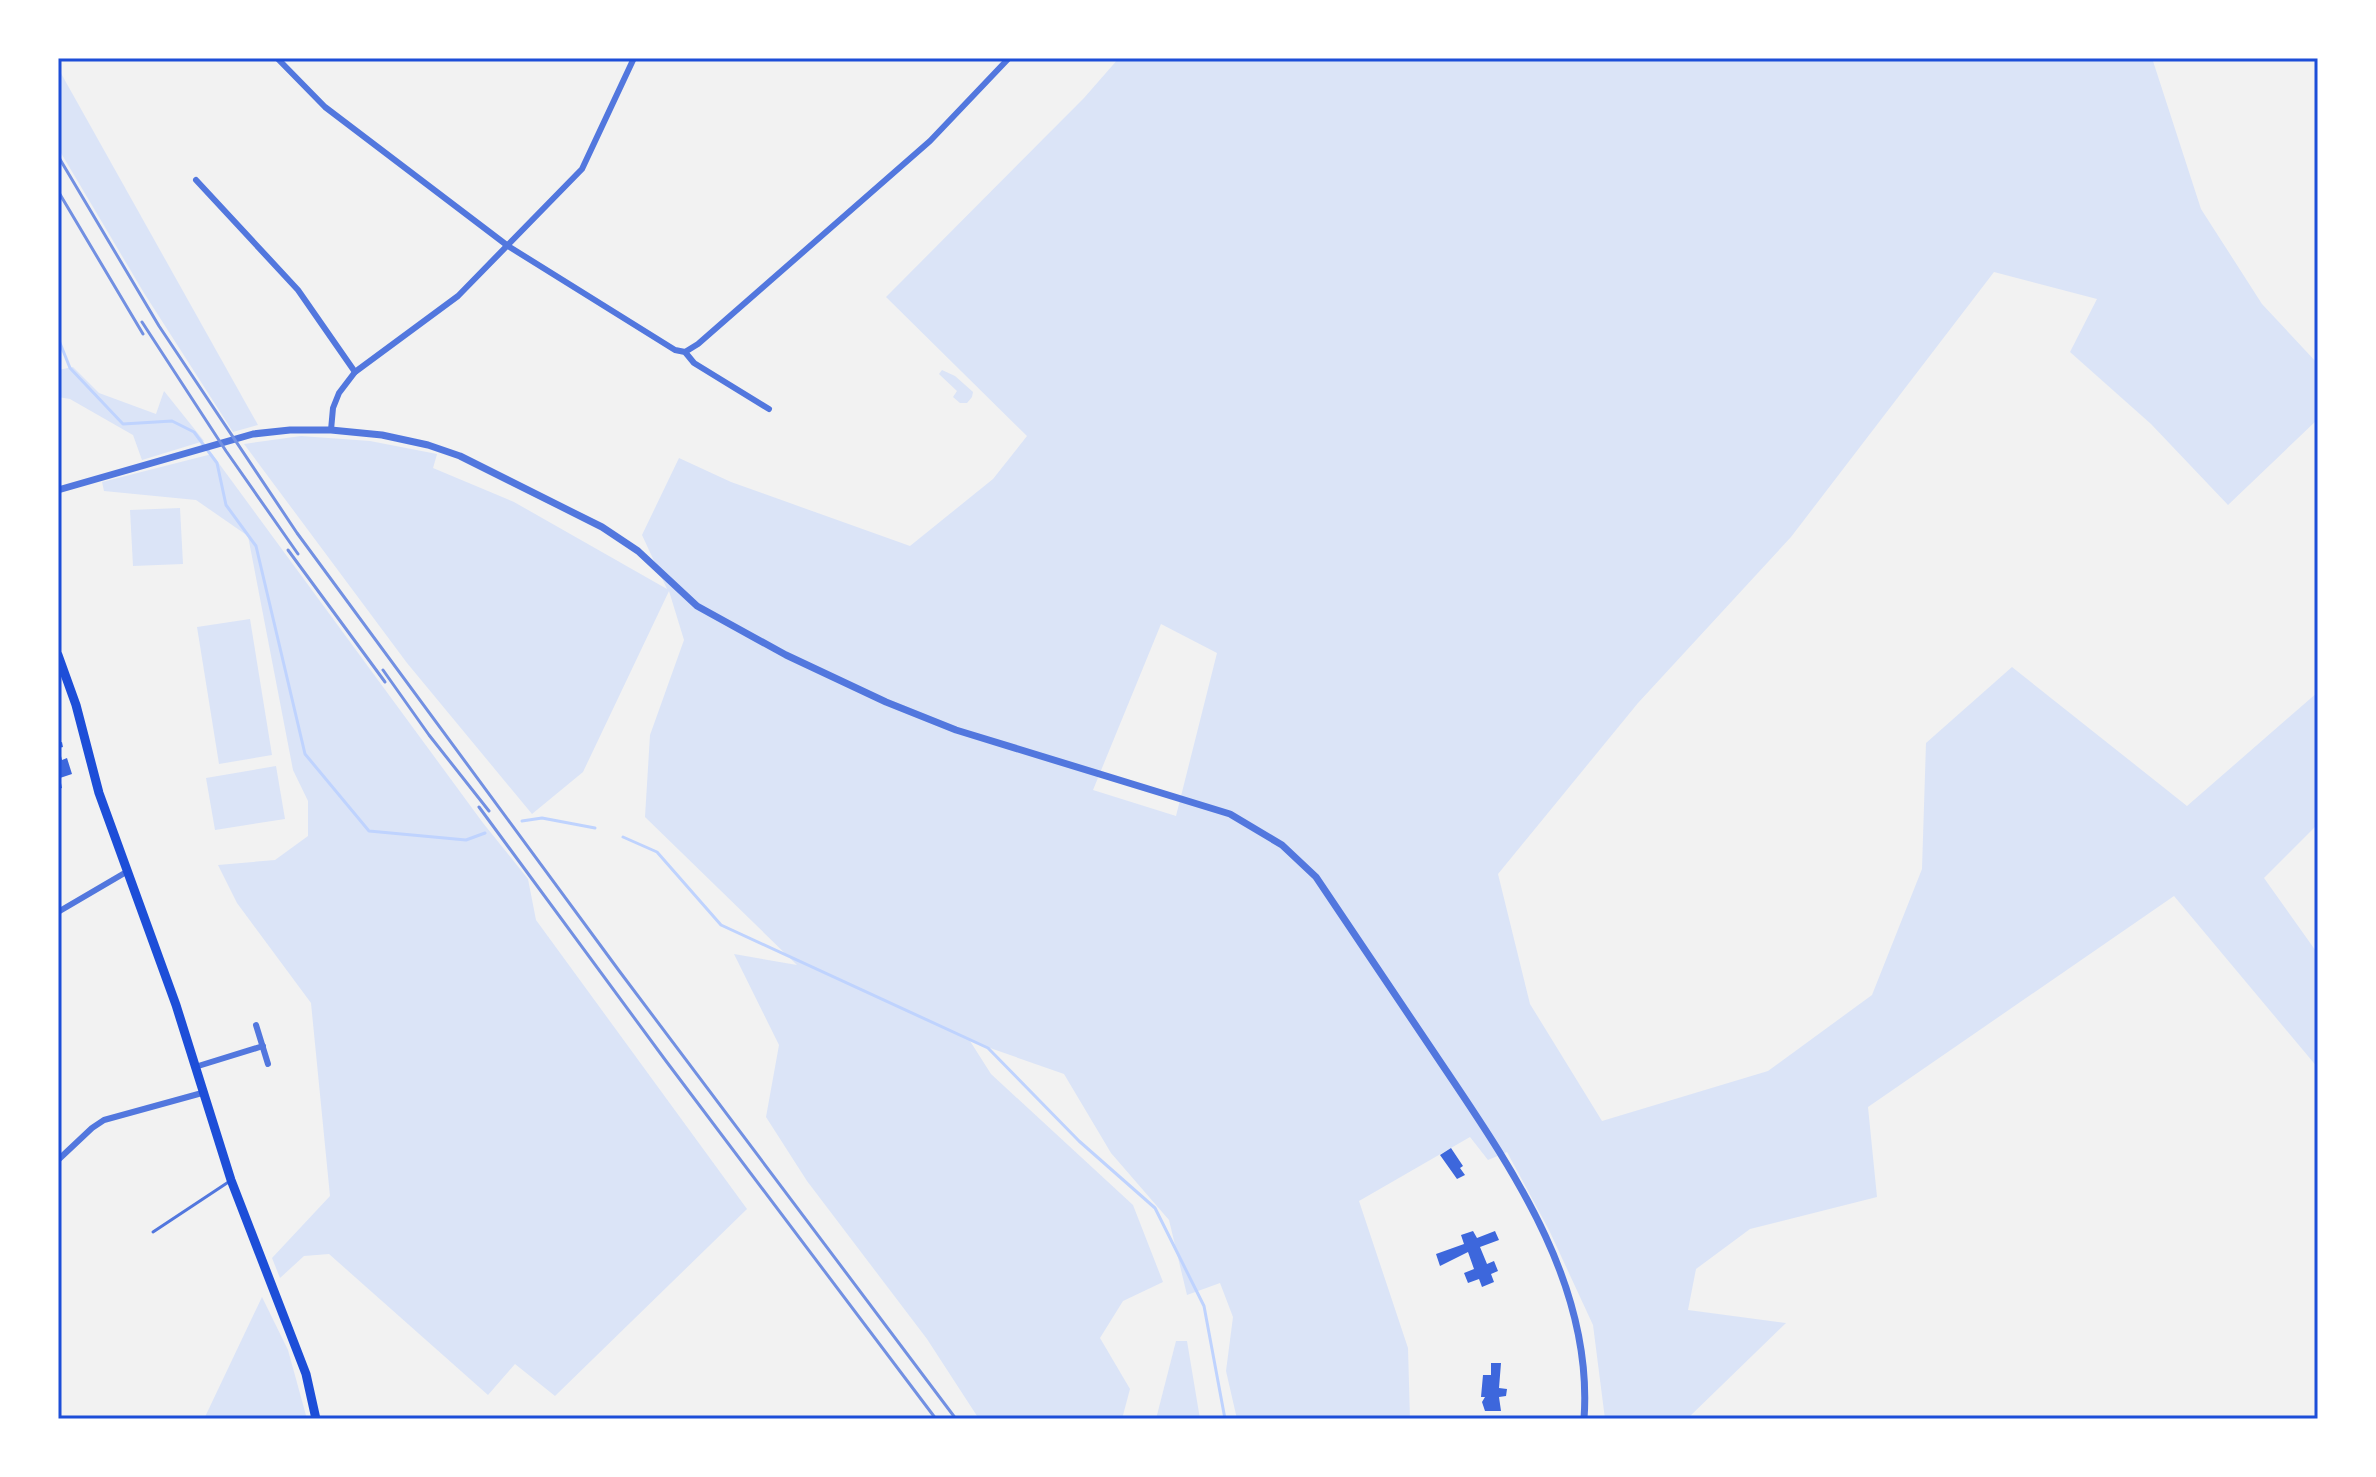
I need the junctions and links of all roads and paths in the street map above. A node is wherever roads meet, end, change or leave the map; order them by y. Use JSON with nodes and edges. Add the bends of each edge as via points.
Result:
{"nodes":[{"id":1,"x":277,"y":58,"type":"edge"},
{"id":2,"x":634,"y":58,"type":"edge"},
{"id":3,"x":1009,"y":58,"type":"edge"},
{"id":4,"x":196,"y":180,"type":"dead end"},
{"id":5,"x":508,"y":246,"type":"junction"},
{"id":6,"x":685,"y":352,"type":"junction"},
{"id":7,"x":355,"y":372,"type":"junction"},
{"id":8,"x":769,"y":409,"type":"dead end"},
{"id":9,"x":331,"y":430,"type":"junction"},
{"id":10,"x":58,"y":490,"type":"edge"},
{"id":11,"x":58,"y":655,"type":"edge"},
{"id":12,"x":128,"y":871,"type":"junction"},
{"id":13,"x":58,"y":912,"type":"edge"},
{"id":14,"x":256,"y":1025,"type":"dead end"},
{"id":15,"x":263,"y":1046,"type":"junction"},
{"id":16,"x":268,"y":1064,"type":"dead end"},
{"id":17,"x":195,"y":1067,"type":"junction"},
{"id":18,"x":202,"y":1093,"type":"junction"},
{"id":19,"x":58,"y":1160,"type":"edge"},
{"id":20,"x":231,"y":1180,"type":"junction"},
{"id":21,"x":153,"y":1232,"type":"dead end"},
{"id":22,"x":316,"y":1419,"type":"edge"},
{"id":23,"x":1584,"y":1419,"type":"edge"}],
"edges":[{"from":1,"to":5,"type":"street","via":[[325,107]]},
{"from":2,"to":5,"type":"street","via":[[582,169]]},
{"from":3,"to":6,"type":"street","via":[[930,141]]},
{"from":4,"to":7,"type":"street","via":[[298,290]]},
{"from":5,"to":6,"type":"street"},
{"from":5,"to":7,"type":"street","via":[[437,313]]},
{"from":6,"to":8,"type":"street","via":[[694,363]]},
{"from":7,"to":9,"type":"street","via":[[339,393]]},
{"from":9,"to":10,"type":"street","via":[[253,434]]},
{"from":9,"to":23,"type":"street","via":[[428,445],[501,476],[622,539],[697,606],[741,632],[914,714],[1230,814],[1282,845],[1316,877],[1502,1154],[1562,1275],[1575,1316],[1584,1359]]},
{"from":11,"to":12,"type":"main road"},
{"from":12,"to":13,"type":"street"},
{"from":12,"to":17,"type":"main road"},
{"from":14,"to":15,"type":"street"},
{"from":15,"to":16,"type":"street"},
{"from":15,"to":17,"type":"street"},
{"from":17,"to":18,"type":"main road"},
{"from":18,"to":19,"type":"street","via":[[104,1120]]},
{"from":18,"to":20,"type":"main road"},
{"from":20,"to":21,"type":"lane"},
{"from":20,"to":22,"type":"main road","via":[[306,1374]]}]}
